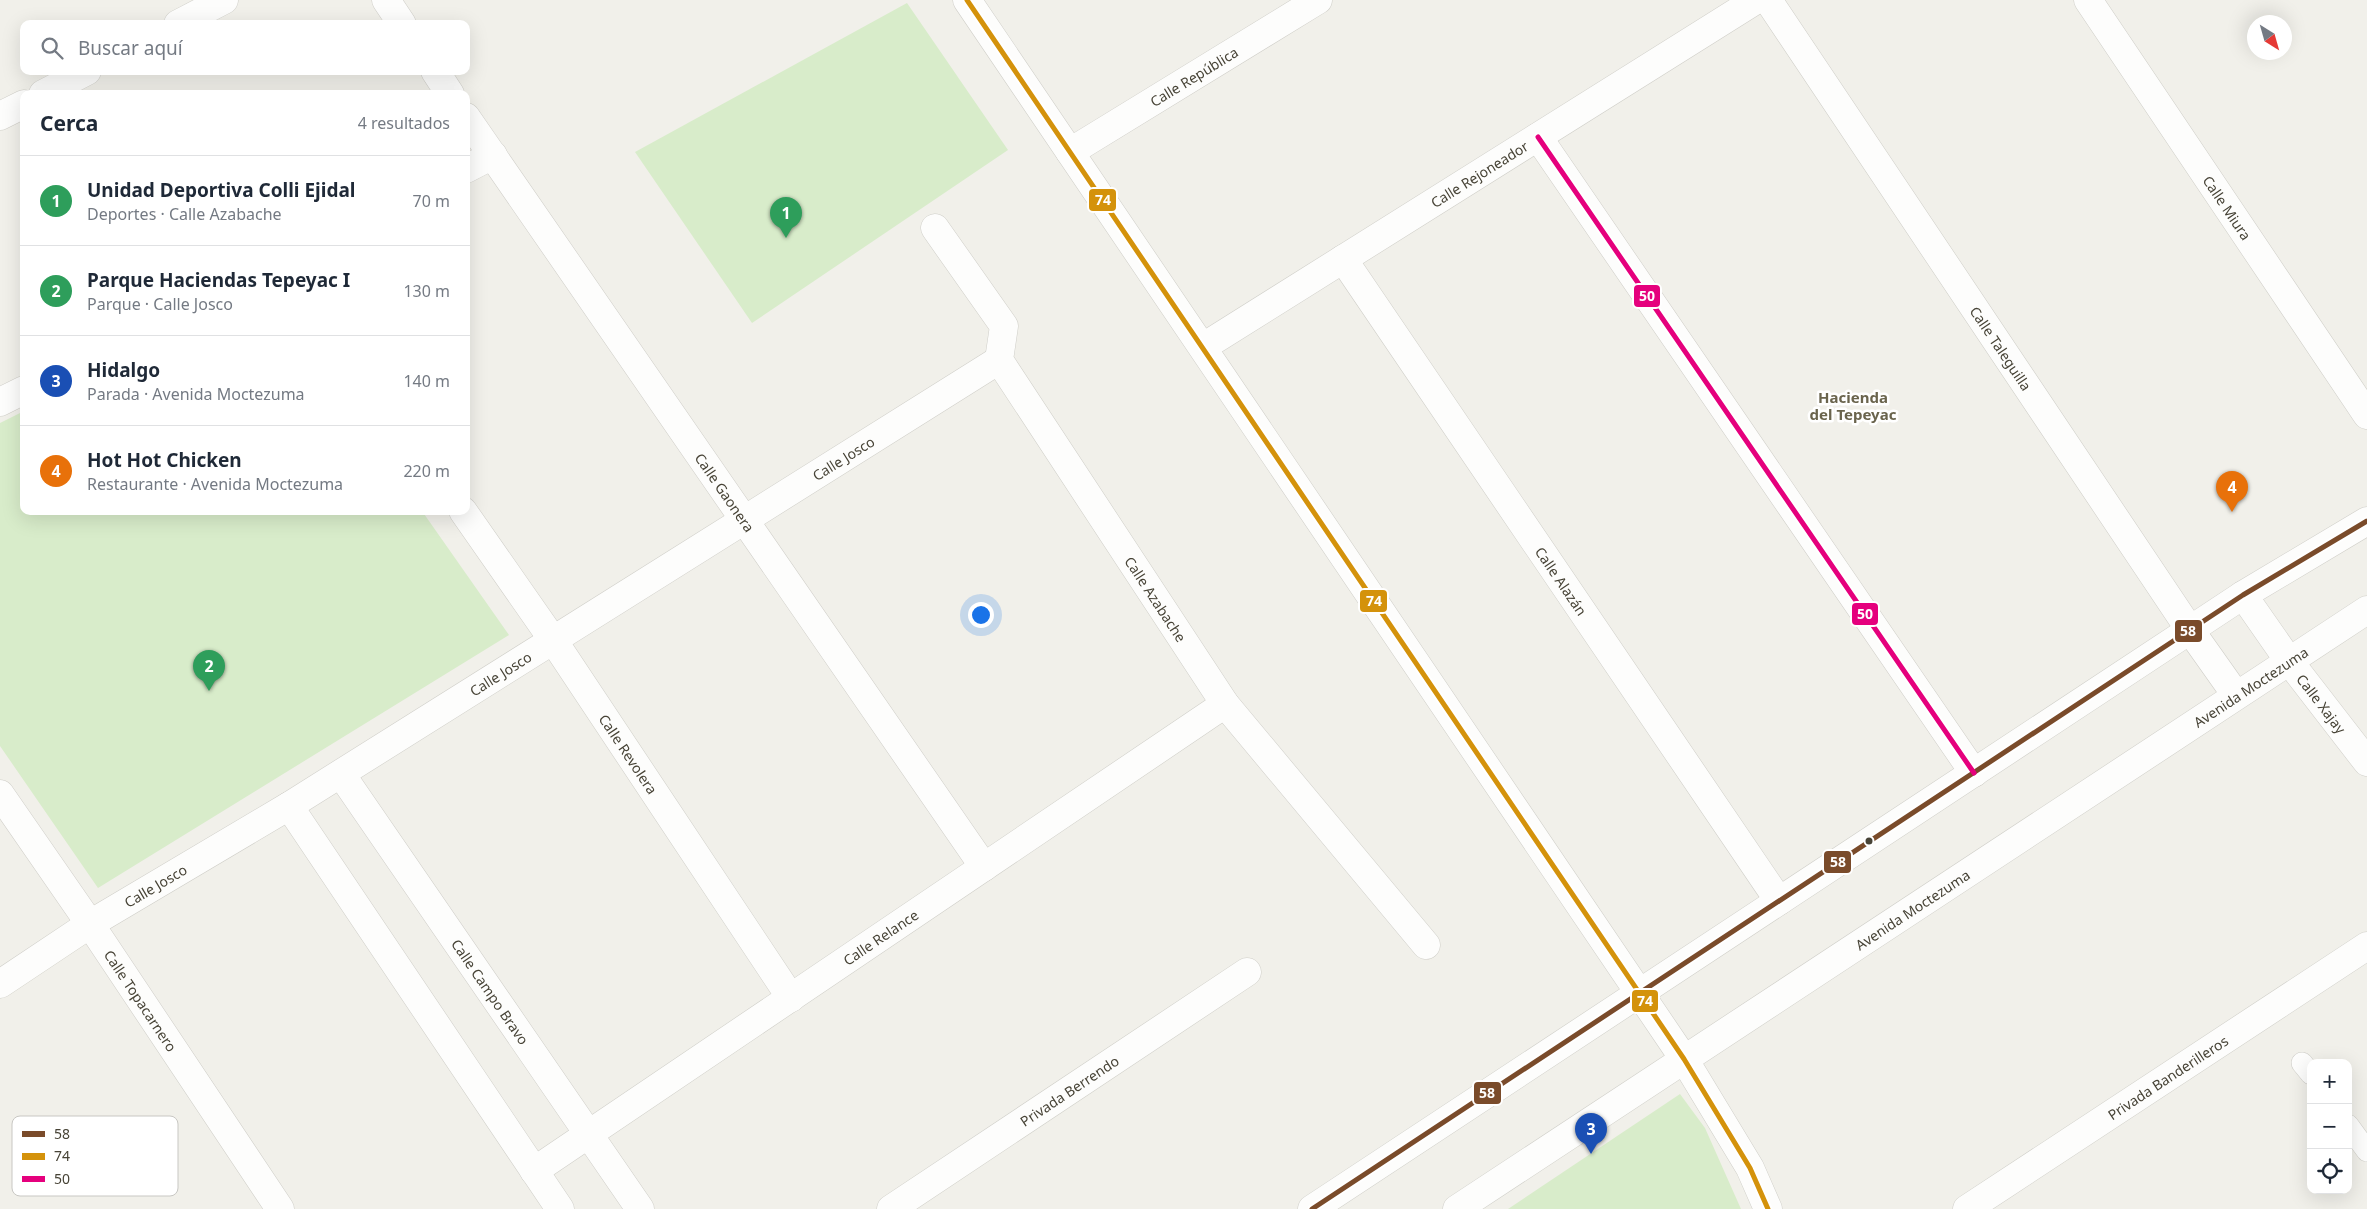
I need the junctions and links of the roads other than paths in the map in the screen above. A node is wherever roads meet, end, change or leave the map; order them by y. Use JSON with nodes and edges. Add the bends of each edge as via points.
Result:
{"nodes":[{"id":1,"x":224,"y":0,"type":"edge"},
{"id":2,"x":386,"y":0,"type":"edge"},
{"id":3,"x":967,"y":0,"type":"edge"},
{"id":4,"x":1318,"y":0,"type":"edge"},
{"id":5,"x":1756,"y":0,"type":"edge"},
{"id":6,"x":1768,"y":0,"type":"edge"},
{"id":7,"x":2088,"y":0,"type":"edge"},
{"id":8,"x":186,"y":20,"type":"edge"},
{"id":9,"x":399,"y":20,"type":"edge"},
{"id":10,"x":79,"y":75,"type":"edge"},
{"id":11,"x":438,"y":75,"type":"edge"},
{"id":12,"x":50,"y":90,"type":"edge"},
{"id":13,"x":447,"y":90,"type":"edge"},
{"id":14,"x":20,"y":106,"type":"edge"},
{"id":15,"x":0,"y":116,"type":"edge"},
{"id":16,"x":470,"y":123,"type":"edge"},
{"id":17,"x":1538,"y":137,"type":"junction"},
{"id":18,"x":1070,"y":152,"type":"junction"},
{"id":19,"x":493,"y":155,"type":"junction"},
{"id":20,"x":470,"y":167,"type":"edge"},
{"id":21,"x":935,"y":228,"type":"dead end"},
{"id":22,"x":1343,"y":259,"type":"junction"},
{"id":23,"x":1204,"y":347,"type":"junction"},
{"id":24,"x":999,"y":360,"type":"junction"},
{"id":25,"x":20,"y":392,"type":"edge"},
{"id":26,"x":0,"y":402,"type":"edge"},
{"id":27,"x":2367,"y":415,"type":"edge"},
{"id":28,"x":465,"y":515,"type":"edge"},
{"id":29,"x":745,"y":520,"type":"junction"},
{"id":30,"x":2367,"y":521,"type":"edge"},
{"id":31,"x":2243,"y":595,"type":"junction"},
{"id":32,"x":2367,"y":610,"type":"edge"},
{"id":33,"x":2190,"y":630,"type":"junction"},
{"id":34,"x":553,"y":640,"type":"junction"},
{"id":35,"x":2289,"y":661,"type":"junction"},
{"id":36,"x":2236,"y":695,"type":"junction"},
{"id":37,"x":1225,"y":704,"type":"junction"},
{"id":38,"x":2367,"y":762,"type":"edge"},
{"id":39,"x":1974,"y":773,"type":"junction"},
{"id":40,"x":341,"y":774,"type":"junction"},
{"id":41,"x":0,"y":794,"type":"edge"},
{"id":42,"x":289,"y":806,"type":"junction"},
{"id":43,"x":984,"y":867,"type":"junction"},
{"id":44,"x":1779,"y":901,"type":"junction"},
{"id":45,"x":90,"y":924,"type":"junction"},
{"id":46,"x":1426,"y":945,"type":"dead end"},
{"id":47,"x":2367,"y":946,"type":"edge"},
{"id":48,"x":1247,"y":972,"type":"dead end"},
{"id":49,"x":0,"y":984,"type":"edge"},
{"id":50,"x":1639,"y":994,"type":"junction"},
{"id":51,"x":791,"y":998,"type":"junction"},
{"id":52,"x":1684,"y":1059,"type":"junction"},
{"id":53,"x":2352,"y":1130,"type":"edge"},
{"id":54,"x":588,"y":1134,"type":"junction"},
{"id":55,"x":2367,"y":1151,"type":"edge"},
{"id":56,"x":534,"y":1171,"type":"junction"},
{"id":57,"x":280,"y":1209,"type":"edge"},
{"id":58,"x":560,"y":1209,"type":"edge"},
{"id":59,"x":640,"y":1209,"type":"edge"},
{"id":60,"x":891,"y":1209,"type":"edge"},
{"id":61,"x":1312,"y":1209,"type":"edge"},
{"id":62,"x":1457,"y":1209,"type":"edge"},
{"id":63,"x":1768,"y":1209,"type":"edge"},
{"id":64,"x":1967,"y":1209,"type":"edge"}],
"edges":[{"from":1,"to":8,"type":"street"},
{"from":2,"to":9,"type":"street"},
{"from":3,"to":18,"type":"street"},
{"from":4,"to":18,"type":"street","name":"Calle República"},
{"from":5,"to":17,"type":"street","name":"Calle Rejoneador"},
{"from":6,"to":33,"type":"street","name":"Calle Taleguilla"},
{"from":7,"to":27,"type":"street","name":"Calle Miura"},
{"from":10,"to":12,"type":"street"},
{"from":11,"to":13,"type":"street"},
{"from":14,"to":15,"type":"street"},
{"from":16,"to":19,"type":"street","name":"Calle Gaonera"},
{"from":17,"to":22,"type":"street","name":"Calle Rejoneador"},
{"from":17,"to":39,"type":"street"},
{"from":18,"to":23,"type":"street"},
{"from":19,"to":20,"type":"street"},
{"from":19,"to":29,"type":"street","name":"Calle Gaonera"},
{"from":21,"to":24,"type":"street","via":[[1004,326]]},
{"from":22,"to":23,"type":"street","name":"Calle Rejoneador"},
{"from":22,"to":44,"type":"street","name":"Calle Alazán"},
{"from":23,"to":50,"type":"street"},
{"from":24,"to":29,"type":"street","name":"Calle Josco"},
{"from":24,"to":37,"type":"street","name":"Calle Azabache"},
{"from":25,"to":26,"type":"street"},
{"from":28,"to":34,"type":"street","name":"Calle Revolera"},
{"from":29,"to":34,"type":"street","name":"Calle Josco"},
{"from":29,"to":43,"type":"street","name":"Calle Gaonera"},
{"from":30,"to":31,"type":"street"},
{"from":31,"to":33,"type":"street"},
{"from":31,"to":35,"type":"street","name":"Calle Xajay"},
{"from":32,"to":35,"type":"street","name":"Avenida Moctezuma"},
{"from":33,"to":36,"type":"street","name":"Calle Taleguilla"},
{"from":33,"to":39,"type":"street"},
{"from":34,"to":40,"type":"street","name":"Calle Josco"},
{"from":34,"to":51,"type":"street","name":"Calle Revolera"},
{"from":35,"to":36,"type":"street","name":"Avenida Moctezuma"},
{"from":35,"to":38,"type":"street","name":"Calle Xajay"},
{"from":36,"to":52,"type":"street","name":"Avenida Moctezuma"},
{"from":37,"to":43,"type":"street","name":"Calle Relance"},
{"from":37,"to":46,"type":"street","name":"Calle Azabache"},
{"from":39,"to":44,"type":"street"},
{"from":40,"to":42,"type":"street","name":"Calle Josco"},
{"from":40,"to":54,"type":"street","name":"Calle Campo Bravo"},
{"from":41,"to":45,"type":"street","name":"Calle Topacarnero"},
{"from":42,"to":45,"type":"street","name":"Calle Josco"},
{"from":42,"to":56,"type":"street"},
{"from":43,"to":51,"type":"street","name":"Calle Relance"},
{"from":44,"to":50,"type":"street"},
{"from":45,"to":49,"type":"street","name":"Calle Josco"},
{"from":45,"to":57,"type":"street","name":"Calle Topacarnero"},
{"from":47,"to":64,"type":"street","name":"Privada Banderilleros"},
{"from":48,"to":60,"type":"street","name":"Privada Berrendo"},
{"from":50,"to":52,"type":"street"},
{"from":50,"to":61,"type":"street"},
{"from":51,"to":54,"type":"street","name":"Calle Relance"},
{"from":52,"to":62,"type":"street","name":"Avenida Moctezuma"},
{"from":52,"to":63,"type":"street","via":[[1750,1168]]},
{"from":53,"to":55,"type":"lane"},
{"from":54,"to":56,"type":"street","name":"Calle Relance"},
{"from":54,"to":59,"type":"street","name":"Calle Campo Bravo"},
{"from":56,"to":58,"type":"street"}]}
